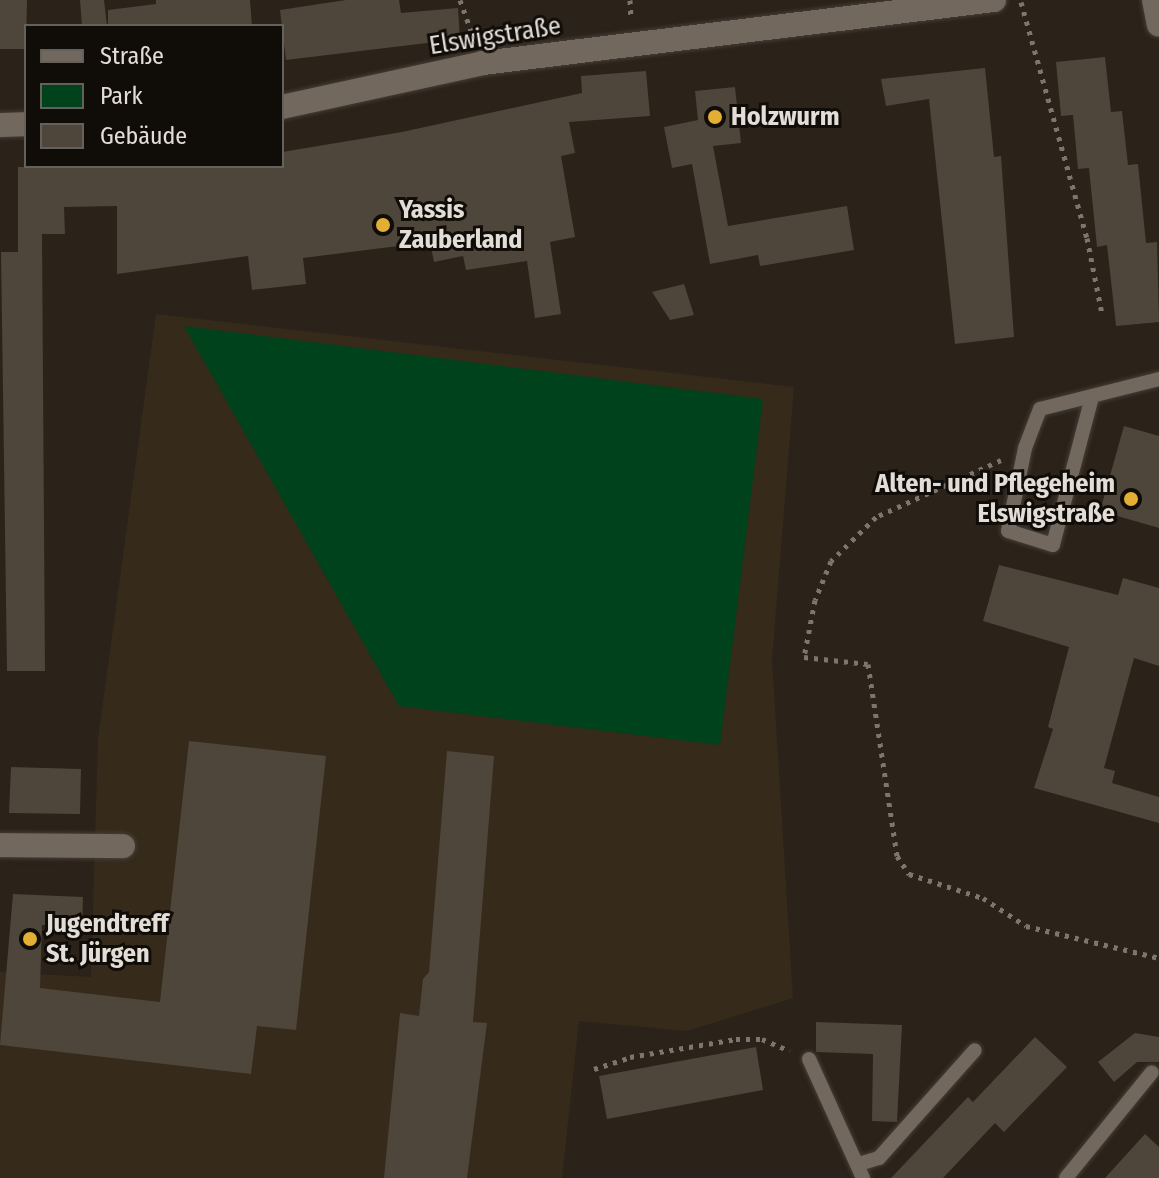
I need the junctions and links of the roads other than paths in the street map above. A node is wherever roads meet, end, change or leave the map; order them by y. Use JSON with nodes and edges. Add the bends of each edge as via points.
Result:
{"nodes":[{"id":1,"x":994,"y":0,"type":"edge"},
{"id":2,"x":1154,"y":0,"type":"edge"},
{"id":3,"x":956,"y":1,"type":"edge"},
{"id":4,"x":1159,"y":25,"type":"edge"},
{"id":5,"x":284,"y":107,"type":"edge"},
{"id":6,"x":24,"y":124,"type":"edge"},
{"id":7,"x":0,"y":125,"type":"edge"},
{"id":8,"x":1159,"y":379,"type":"edge"},
{"id":9,"x":1092,"y":397,"type":"junction"},
{"id":10,"x":0,"y":845,"type":"edge"},
{"id":11,"x":123,"y":846,"type":"dead end"},
{"id":12,"x":975,"y":1050,"type":"dead end"},
{"id":13,"x":809,"y":1059,"type":"road end"},
{"id":14,"x":1152,"y":1072,"type":"dead end"},
{"id":15,"x":861,"y":1171,"type":"edge"},
{"id":16,"x":1066,"y":1178,"type":"edge"}],
"edges":[{"from":1,"to":3,"type":"street","name":"Elswigstraße"},
{"from":2,"to":4,"type":"street"},
{"from":3,"to":5,"type":"street","name":"Elswigstraße","via":[[483,63]]},
{"from":6,"to":7,"type":"street"},
{"from":8,"to":9,"type":"lane"},
{"from":9,"to":9,"type":"lane","via":[[1040,409],[1025,448],[1008,531],[1053,545]]},
{"from":10,"to":11,"type":"street"},
{"from":12,"to":15,"type":"lane","via":[[879,1158]]},
{"from":13,"to":15,"type":"lane"},
{"from":14,"to":16,"type":"lane"}]}
